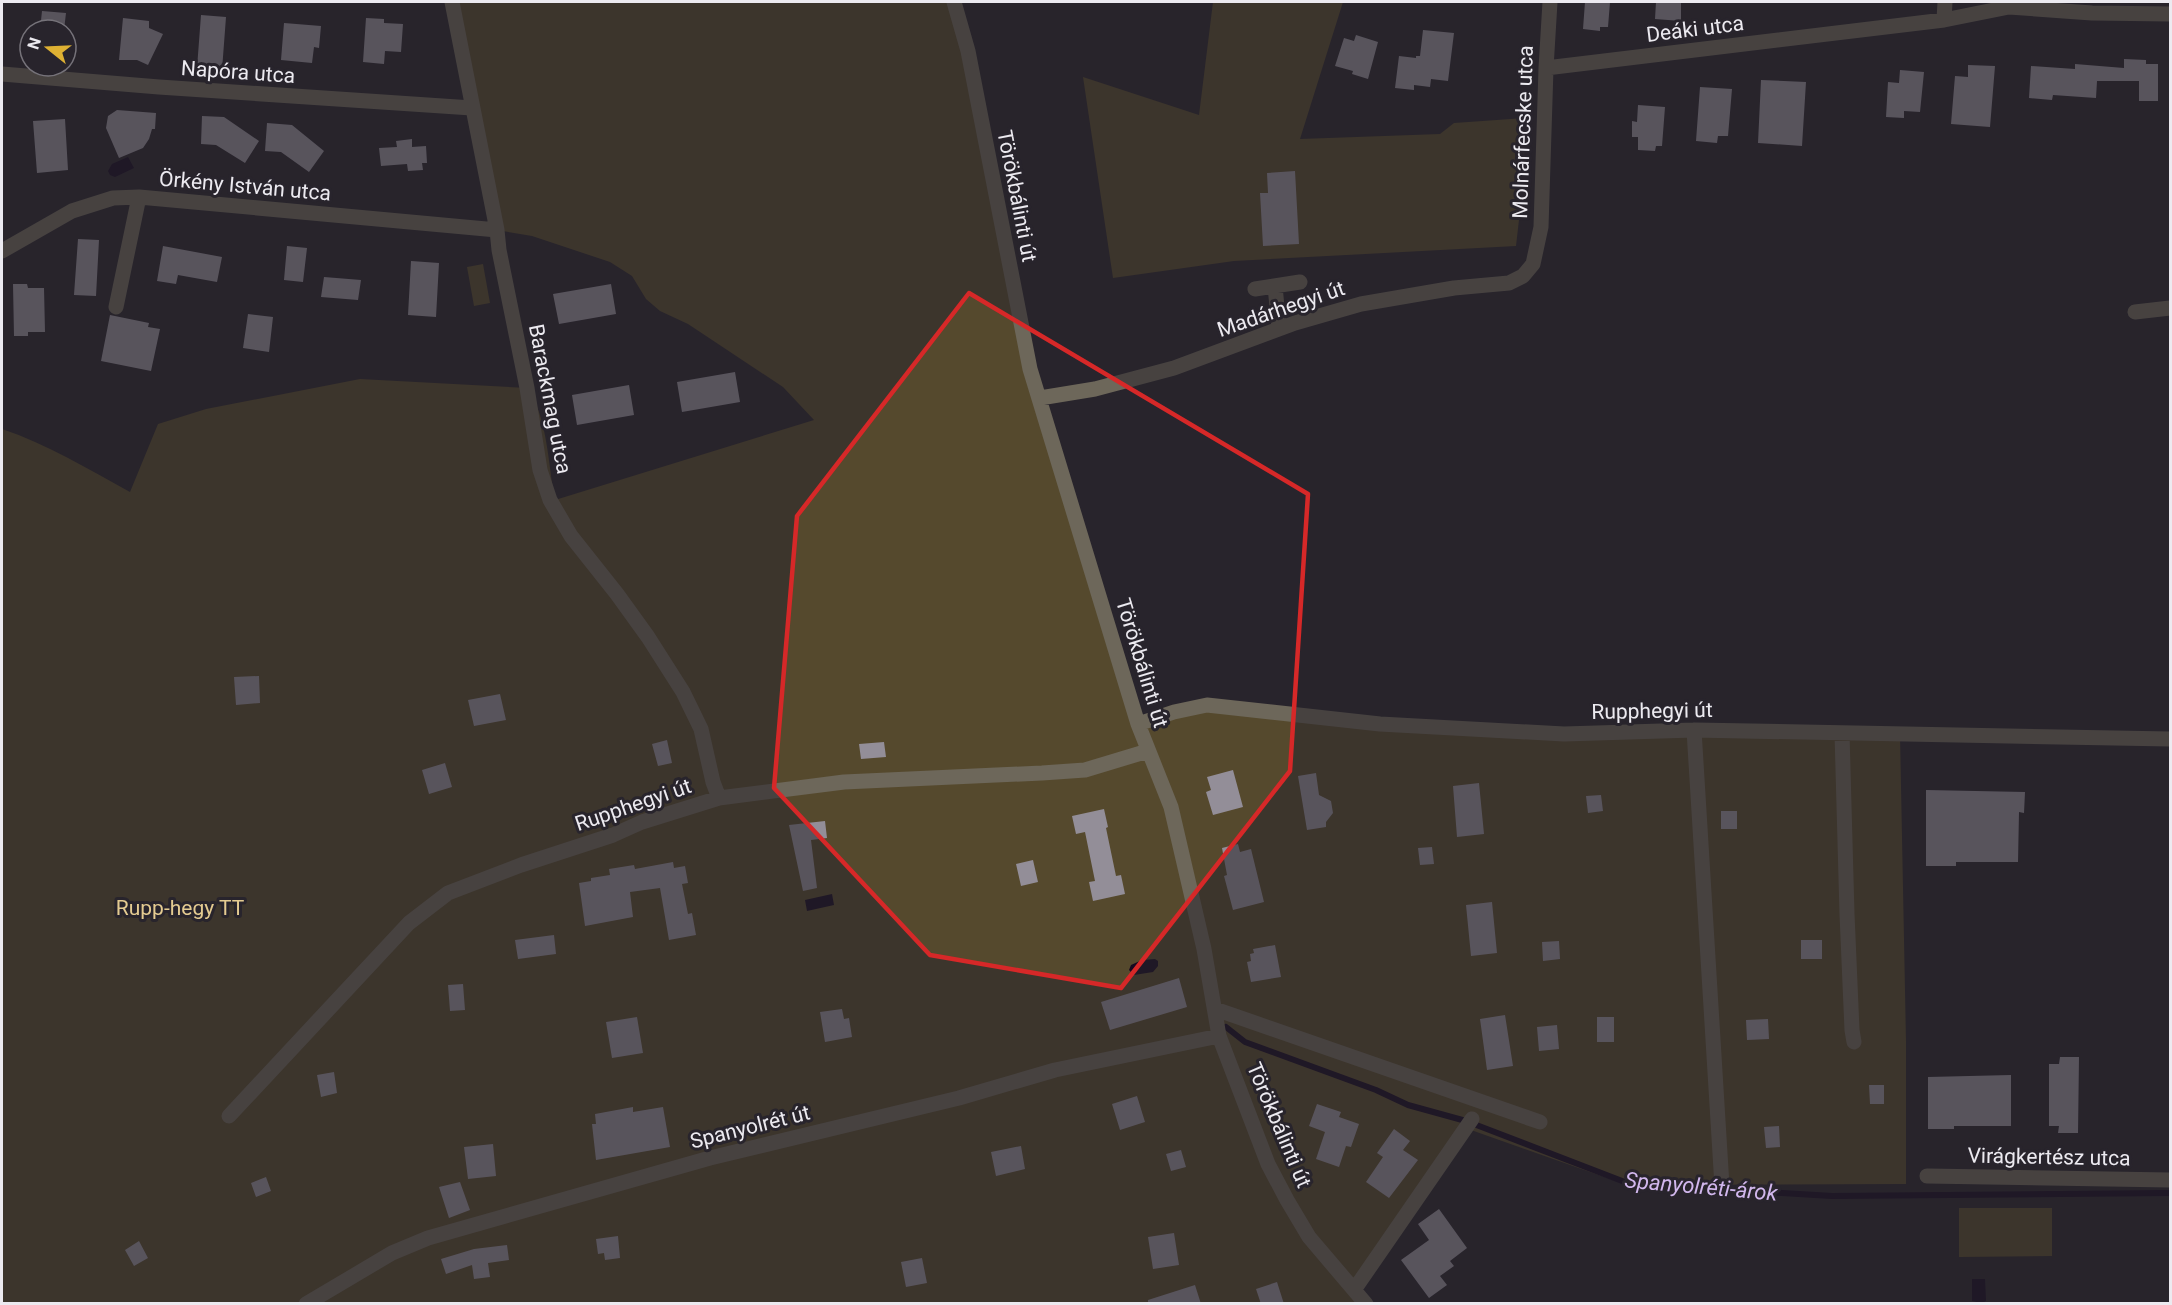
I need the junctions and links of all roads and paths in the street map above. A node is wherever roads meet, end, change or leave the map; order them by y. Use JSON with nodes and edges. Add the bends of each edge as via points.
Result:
{"nodes":[{"id":1,"x":452,"y":2,"type":"edge"},
{"id":2,"x":954,"y":2,"type":"edge"},
{"id":3,"x":1550,"y":2,"type":"edge"},
{"id":4,"x":1945,"y":2,"type":"edge"},
{"id":5,"x":2170,"y":14,"type":"edge"},
{"id":6,"x":1944,"y":20,"type":"junction"},
{"id":7,"x":1546,"y":68,"type":"junction"},
{"id":8,"x":2,"y":74,"type":"edge"},
{"id":9,"x":472,"y":108,"type":"junction"},
{"id":10,"x":140,"y":197,"type":"junction"},
{"id":11,"x":497,"y":230,"type":"junction"},
{"id":12,"x":2,"y":250,"type":"edge"},
{"id":13,"x":1533,"y":264,"type":"joint"},
{"id":14,"x":1300,"y":282,"type":"dead end"},
{"id":15,"x":1275,"y":286,"type":"junction"},
{"id":16,"x":1255,"y":289,"type":"dead end"},
{"id":17,"x":116,"y":307,"type":"dead end"},
{"id":18,"x":2170,"y":308,"type":"edge"},
{"id":19,"x":2135,"y":312,"type":"dead end"},
{"id":20,"x":1279,"y":328,"type":"junction"},
{"id":21,"x":1040,"y":398,"type":"junction"},
{"id":22,"x":1138,"y":724,"type":"junction"},
{"id":23,"x":1694,"y":730,"type":"junction"},
{"id":24,"x":1842,"y":733,"type":"junction"},
{"id":25,"x":2170,"y":739,"type":"edge"},
{"id":26,"x":1148,"y":751,"type":"junction"},
{"id":27,"x":719,"y":798,"type":"junction"},
{"id":28,"x":1215,"y":1009,"type":"junction"},
{"id":29,"x":1219,"y":1036,"type":"junction"},
{"id":30,"x":1854,"y":1042,"type":"dead end"},
{"id":31,"x":230,"y":1116,"type":"dead end"},
{"id":32,"x":1540,"y":1122,"type":"dead end"},
{"id":33,"x":1469,"y":1123,"type":"dead end"},
{"id":34,"x":1927,"y":1176,"type":"dead end"},
{"id":35,"x":2170,"y":1180,"type":"edge"},
{"id":36,"x":1722,"y":1186,"type":"dead end"},
{"id":37,"x":1354,"y":1290,"type":"junction"},
{"id":38,"x":306,"y":1304,"type":"edge"},
{"id":39,"x":1366,"y":1304,"type":"edge"}],
"edges":[{"from":1,"to":9,"type":"street","name":"Barackmag utca"},
{"from":2,"to":21,"type":"street","name":"Törökbálinti út","via":[[968,51],[1030,369]]},
{"from":3,"to":7,"type":"street","name":"Molnárfecske utca"},
{"from":4,"to":6,"type":"street"},
{"from":5,"to":6,"type":"street","name":"Deáki utca","via":[[2009,7]]},
{"from":6,"to":7,"type":"street","name":"Deáki utca"},
{"from":7,"to":13,"type":"street","name":"Molnárfecske utca","via":[[1540,227]]},
{"from":8,"to":9,"type":"street","name":"Napóra utca"},
{"from":9,"to":11,"type":"street","name":"Barackmag utca"},
{"from":10,"to":11,"type":"street","name":"Örkény István utca"},
{"from":10,"to":12,"type":"street","name":"Örkény István utca","via":[[113,198],[72,211]]},
{"from":10,"to":17,"type":"street"},
{"from":11,"to":27,"type":"street","name":"Barackmag utca","via":[[537,454],[550,500],[570,537],[617,594],[683,692],[701,729]]},
{"from":13,"to":20,"type":"street","name":"Madárhegyi út","via":[[1523,276],[1509,283],[1361,304]]},
{"from":14,"to":15,"type":"street"},
{"from":15,"to":16,"type":"street"},
{"from":15,"to":20,"type":"street"},
{"from":18,"to":19,"type":"street"},
{"from":20,"to":21,"type":"street","name":"Madárhegyi út","via":[[1174,368],[1095,389]]},
{"from":21,"to":22,"type":"street","name":"Törökbálinti út"},
{"from":22,"to":23,"type":"street","name":"Rupphegyi út","via":[[1207,705],[1462,729],[1564,734]]},
{"from":22,"to":26,"type":"street","name":"Törökbálinti út"},
{"from":23,"to":24,"type":"street","name":"Rupphegyi út"},
{"from":23,"to":36,"type":"street"},
{"from":24,"to":25,"type":"street","name":"Rupphegyi út"},
{"from":24,"to":30,"type":"street","via":[[1846,914]]},
{"from":26,"to":27,"type":"street","name":"Rupphegyi út","via":[[1085,770],[844,782]]},
{"from":26,"to":28,"type":"street","name":"Törökbálinti út","via":[[1171,807]]},
{"from":27,"to":31,"type":"street","name":"Rupphegyi út","via":[[448,893],[409,923]]},
{"from":28,"to":29,"type":"street","name":"Törökbálinti út"},
{"from":28,"to":32,"type":"street"},
{"from":29,"to":37,"type":"street","name":"Törökbálinti út","via":[[1268,1164],[1287,1200],[1309,1237]]},
{"from":29,"to":38,"type":"street","name":"Spanyolrét út","via":[[1055,1070],[710,1158],[428,1238],[393,1253]]},
{"from":33,"to":37,"type":"street"},
{"from":34,"to":35,"type":"street","name":"Virágkertész utca"},
{"from":37,"to":39,"type":"street","name":"Törökbálinti út"}]}
